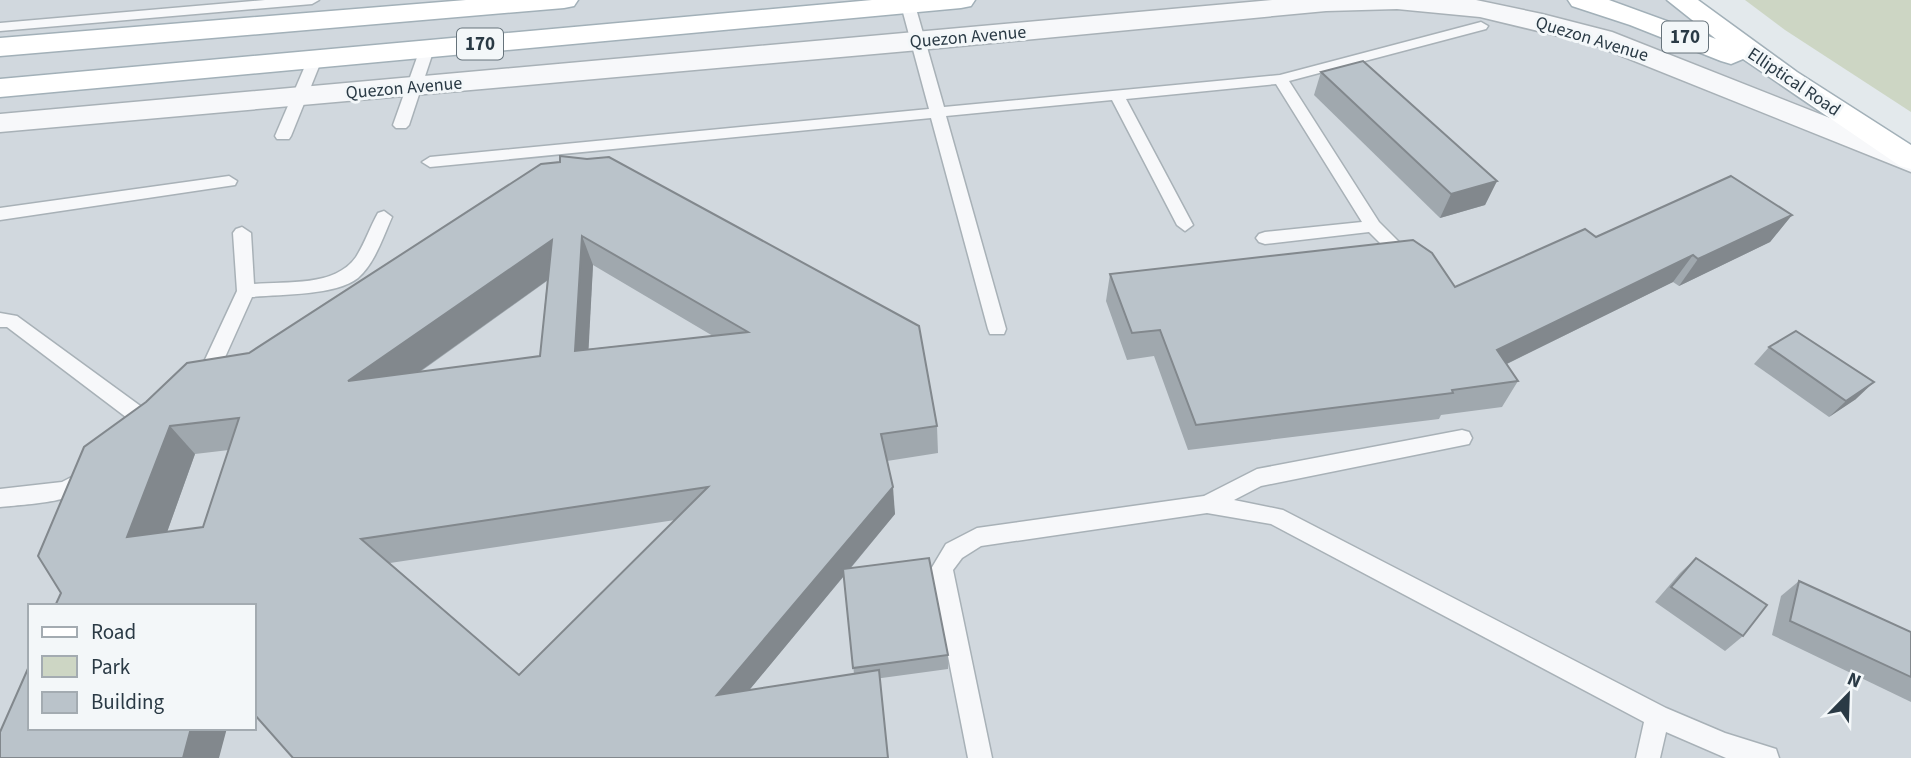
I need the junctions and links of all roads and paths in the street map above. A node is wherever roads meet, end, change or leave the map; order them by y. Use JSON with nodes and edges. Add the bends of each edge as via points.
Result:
{"nodes":[{"id":1,"x":312,"y":0,"type":"edge"},
{"id":2,"x":564,"y":0,"type":"edge"},
{"id":3,"x":961,"y":0,"type":"edge"},
{"id":4,"x":1582,"y":0,"type":"edge"},
{"id":5,"x":1681,"y":0,"type":"edge"},
{"id":6,"x":908,"y":5,"type":"junction"},
{"id":7,"x":1481,"y":26,"type":"dead end"},
{"id":8,"x":0,"y":27,"type":"edge"},
{"id":9,"x":919,"y":42,"type":"junction"},
{"id":10,"x":0,"y":47,"type":"edge"},
{"id":11,"x":427,"y":49,"type":"junction"},
{"id":12,"x":314,"y":59,"type":"junction"},
{"id":13,"x":1787,"y":78,"type":"junction"},
{"id":14,"x":1280,"y":79,"type":"junction"},
{"id":15,"x":415,"y":87,"type":"junction"},
{"id":16,"x":0,"y":88,"type":"edge"},
{"id":17,"x":301,"y":97,"type":"junction"},
{"id":18,"x":1118,"y":97,"type":"junction"},
{"id":19,"x":938,"y":114,"type":"junction"},
{"id":20,"x":0,"y":123,"type":"edge"},
{"id":21,"x":401,"y":125,"type":"dead end"},
{"id":22,"x":284,"y":136,"type":"dead end"},
{"id":23,"x":1911,"y":160,"type":"edge"},
{"id":24,"x":430,"y":162,"type":"dead end"},
{"id":25,"x":229,"y":181,"type":"dead end"},
{"id":26,"x":0,"y":214,"type":"edge"},
{"id":27,"x":384,"y":216,"type":"dead end"},
{"id":28,"x":1185,"y":225,"type":"dead end"},
{"id":29,"x":1373,"y":226,"type":"junction"},
{"id":30,"x":242,"y":233,"type":"dead end"},
{"id":31,"x":1265,"y":238,"type":"dead end"},
{"id":32,"x":1417,"y":267,"type":"edge"},
{"id":33,"x":246,"y":291,"type":"junction"},
{"id":34,"x":0,"y":320,"type":"edge"},
{"id":35,"x":997,"y":328,"type":"dead end"},
{"id":36,"x":192,"y":396,"type":"edge"},
{"id":37,"x":174,"y":412,"type":"edge"},
{"id":38,"x":155,"y":428,"type":"junction"},
{"id":39,"x":1462,"y":439,"type":"dead end"},
{"id":40,"x":134,"y":443,"type":"edge"},
{"id":41,"x":103,"y":466,"type":"edge"},
{"id":42,"x":0,"y":498,"type":"edge"},
{"id":43,"x":1207,"y":504,"type":"junction"},
{"id":44,"x":1657,"y":716,"type":"junction"},
{"id":45,"x":980,"y":758,"type":"edge"},
{"id":46,"x":1648,"y":758,"type":"edge"},
{"id":47,"x":1767,"y":758,"type":"edge"}],
"edges":[{"from":1,"to":8,"type":"lane"},
{"from":2,"to":10,"type":"main road","number":"170"},
{"from":3,"to":6,"type":"main road","name":"Quezon Avenue","number":"170"},
{"from":4,"to":13,"type":"main road","name":"Quezon Avenue","number":"170"},
{"from":5,"to":13,"type":"main road","name":"Elliptical Road","number":"170"},
{"from":6,"to":9,"type":"lane"},
{"from":6,"to":11,"type":"main road","name":"Quezon Avenue","number":"170"},
{"from":7,"to":14,"type":"lane"},
{"from":9,"to":15,"type":"street","name":"Quezon Avenue","number":"170"},
{"from":9,"to":19,"type":"lane"},
{"from":9,"to":23,"type":"street","name":"Quezon Avenue","number":"170","via":[[1326,3],[1440,3],[1602,38]]},
{"from":11,"to":12,"type":"main road","name":"Quezon Avenue","number":"170"},
{"from":11,"to":15,"type":"lane"},
{"from":12,"to":16,"type":"main road","name":"Quezon Avenue","number":"170"},
{"from":12,"to":17,"type":"lane"},
{"from":13,"to":23,"type":"main road","name":"Elliptical Road","number":"170"},
{"from":14,"to":18,"type":"lane"},
{"from":14,"to":29,"type":"lane"},
{"from":15,"to":17,"type":"street","name":"Quezon Avenue","number":"170"},
{"from":15,"to":21,"type":"lane"},
{"from":17,"to":20,"type":"street","name":"Quezon Avenue","number":"170"},
{"from":17,"to":22,"type":"lane"},
{"from":18,"to":19,"type":"lane"},
{"from":18,"to":28,"type":"lane"},
{"from":19,"to":24,"type":"lane"},
{"from":19,"to":35,"type":"lane"},
{"from":25,"to":26,"type":"lane"},
{"from":27,"to":33,"type":"lane","via":[[350,276]]},
{"from":29,"to":31,"type":"lane"},
{"from":29,"to":32,"type":"lane"},
{"from":30,"to":33,"type":"lane"},
{"from":33,"to":36,"type":"lane","via":[[207,378]]},
{"from":34,"to":38,"type":"lane","via":[[11,321]]},
{"from":37,"to":38,"type":"lane"},
{"from":38,"to":40,"type":"lane"},
{"from":39,"to":43,"type":"lane","via":[[1257,478]]},
{"from":41,"to":42,"type":"lane","via":[[65,491]]},
{"from":43,"to":44,"type":"lane","via":[[1275,516]]},
{"from":43,"to":45,"type":"lane","via":[[977,537],[954,551],[942,569]]},
{"from":44,"to":46,"type":"lane"},
{"from":44,"to":47,"type":"lane","via":[[1723,745]]}]}
